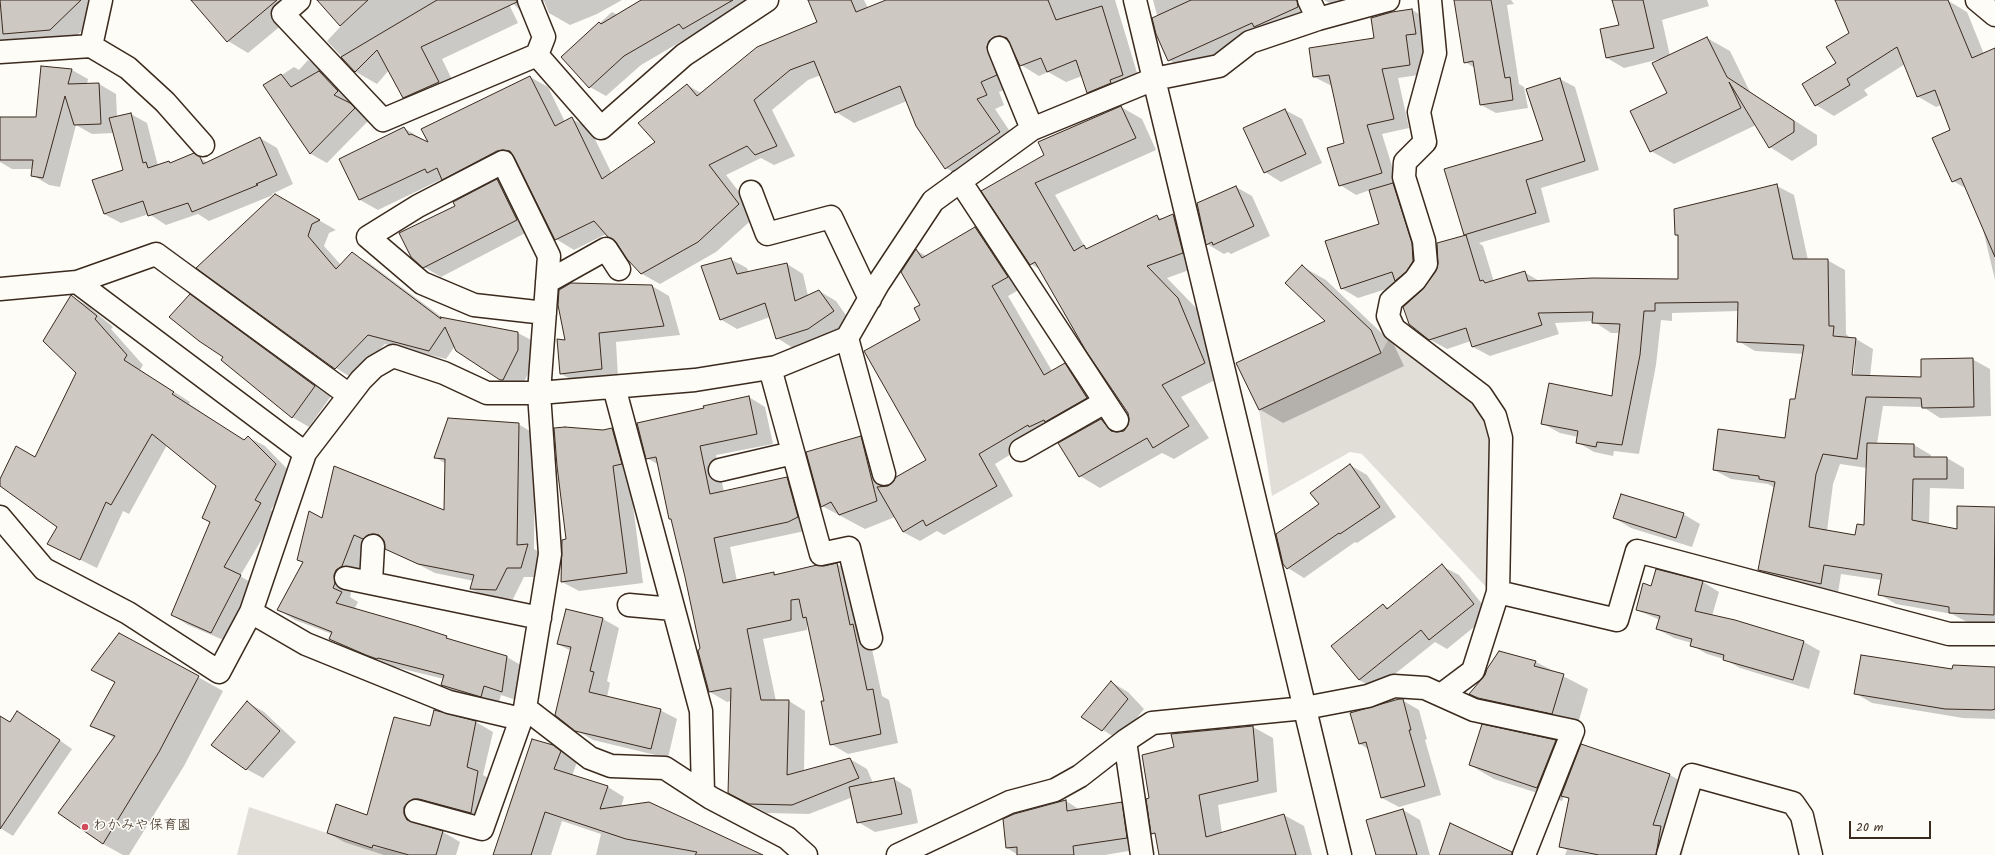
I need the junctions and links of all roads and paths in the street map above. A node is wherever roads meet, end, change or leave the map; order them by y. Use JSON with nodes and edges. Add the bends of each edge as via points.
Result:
{"nodes":[{"id":1,"x":101,"y":0,"type":"edge"},
{"id":2,"x":299,"y":0,"type":"edge"},
{"id":3,"x":529,"y":0,"type":"edge"},
{"id":4,"x":767,"y":0,"type":"edge"},
{"id":5,"x":1135,"y":0,"type":"edge"},
{"id":6,"x":1388,"y":0,"type":"edge"},
{"id":7,"x":1430,"y":0,"type":"edge"},
{"id":8,"x":1977,"y":0,"type":"edge"},
{"id":9,"x":1314,"y":9,"type":"edge"},
{"id":10,"x":1995,"y":15,"type":"edge"},
{"id":11,"x":91,"y":46,"type":"junction"},
{"id":12,"x":999,"y":48,"type":"dead end"},
{"id":13,"x":0,"y":52,"type":"edge"},
{"id":14,"x":537,"y":55,"type":"junction"},
{"id":15,"x":1154,"y":79,"type":"junction"},
{"id":16,"x":1032,"y":130,"type":"junction"},
{"id":17,"x":203,"y":146,"type":"dead end"},
{"id":18,"x":960,"y":181,"type":"junction"},
{"id":19,"x":750,"y":192,"type":"dead end"},
{"id":20,"x":619,"y":270,"type":"dead end"},
{"id":21,"x":77,"y":282,"type":"junction"},
{"id":22,"x":547,"y":282,"type":"junction"},
{"id":23,"x":0,"y":289,"type":"edge"},
{"id":24,"x":870,"y":299,"type":"junction"},
{"id":25,"x":545,"y":313,"type":"junction"},
{"id":26,"x":848,"y":338,"type":"junction"},
{"id":27,"x":770,"y":368,"type":"junction"},
{"id":28,"x":614,"y":387,"type":"junction"},
{"id":29,"x":539,"y":393,"type":"junction"},
{"id":30,"x":349,"y":395,"type":"junction"},
{"id":31,"x":1105,"y":402,"type":"junction"},
{"id":32,"x":1117,"y":420,"type":"dead end"},
{"id":33,"x":1021,"y":450,"type":"dead end"},
{"id":34,"x":305,"y":453,"type":"junction"},
{"id":35,"x":793,"y":453,"type":"junction"},
{"id":36,"x":720,"y":470,"type":"dead end"},
{"id":37,"x":884,"y":474,"type":"dead end"},
{"id":38,"x":0,"y":517,"type":"edge"},
{"id":39,"x":373,"y":546,"type":"dead end"},
{"id":40,"x":346,"y":578,"type":"dead end"},
{"id":41,"x":371,"y":582,"type":"junction"},
{"id":42,"x":1498,"y":592,"type":"junction"},
{"id":43,"x":629,"y":606,"type":"dead end"},
{"id":44,"x":673,"y":609,"type":"junction"},
{"id":45,"x":251,"y":612,"type":"junction"},
{"id":46,"x":540,"y":618,"type":"junction"},
{"id":47,"x":1995,"y":634,"type":"edge"},
{"id":48,"x":871,"y":638,"type":"dead end"},
{"id":49,"x":1441,"y":695,"type":"junction"},
{"id":50,"x":1305,"y":708,"type":"junction"},
{"id":51,"x":523,"y":713,"type":"junction"},
{"id":52,"x":1125,"y":741,"type":"junction"},
{"id":53,"x":704,"y":793,"type":"junction"},
{"id":54,"x":416,"y":811,"type":"dead end"},
{"id":55,"x":806,"y":855,"type":"edge"},
{"id":56,"x":898,"y":855,"type":"edge"},
{"id":57,"x":1142,"y":855,"type":"edge"},
{"id":58,"x":1340,"y":855,"type":"edge"},
{"id":59,"x":1524,"y":855,"type":"edge"},
{"id":60,"x":1668,"y":855,"type":"edge"},
{"id":61,"x":1811,"y":855,"type":"edge"}],
"edges":[{"from":1,"to":11,"type":"street"},
{"from":2,"to":14,"type":"street","via":[[283,14],[384,120]]},
{"from":3,"to":14,"type":"street","via":[[544,37]]},
{"from":4,"to":14,"type":"street","via":[[684,55],[601,128]]},
{"from":5,"to":15,"type":"street"},
{"from":6,"to":9,"type":"street"},
{"from":7,"to":42,"type":"street","via":[[1435,53],[1419,112],[1425,142],[1405,162],[1404,177],[1424,241],[1426,264],[1415,280],[1391,301],[1388,316],[1394,329],[1481,395],[1495,416],[1501,438]]},
{"from":8,"to":10,"type":"street"},
{"from":9,"to":15,"type":"street","via":[[1250,42],[1219,66]]},
{"from":11,"to":13,"type":"street"},
{"from":11,"to":17,"type":"street","via":[[128,68],[165,102]]},
{"from":12,"to":16,"type":"street"},
{"from":15,"to":16,"type":"street"},
{"from":15,"to":50,"type":"street"},
{"from":16,"to":18,"type":"street"},
{"from":18,"to":24,"type":"street","via":[[933,201]]},
{"from":18,"to":31,"type":"street"},
{"from":19,"to":24,"type":"street","via":[[767,234],[830,217]]},
{"from":20,"to":22,"type":"street","via":[[606,250]]},
{"from":21,"to":23,"type":"street"},
{"from":21,"to":30,"type":"street","via":[[156,254]]},
{"from":21,"to":34,"type":"street"},
{"from":22,"to":25,"type":"street"},
{"from":22,"to":25,"type":"street","via":[[549,256],[503,162],[418,206],[368,237],[422,283],[474,305]]},
{"from":24,"to":26,"type":"street"},
{"from":25,"to":29,"type":"street"},
{"from":26,"to":27,"type":"street"},
{"from":26,"to":37,"type":"street"},
{"from":27,"to":28,"type":"street","via":[[695,380]]},
{"from":27,"to":35,"type":"street"},
{"from":28,"to":29,"type":"street"},
{"from":28,"to":44,"type":"street"},
{"from":29,"to":30,"type":"street","via":[[486,393],[444,373],[393,356],[374,367]]},
{"from":29,"to":46,"type":"street","via":[[550,554]]},
{"from":30,"to":34,"type":"street"},
{"from":31,"to":32,"type":"street"},
{"from":31,"to":33,"type":"street"},
{"from":34,"to":45,"type":"street"},
{"from":35,"to":36,"type":"street"},
{"from":35,"to":48,"type":"street","via":[[821,554],[849,548]]},
{"from":38,"to":45,"type":"street","via":[[44,569],[128,613],[219,672]]},
{"from":39,"to":41,"type":"street"},
{"from":40,"to":41,"type":"street"},
{"from":41,"to":46,"type":"street"},
{"from":42,"to":47,"type":"street","via":[[1617,620],[1637,551],[1949,634]]},
{"from":42,"to":49,"type":"street","via":[[1473,671]]},
{"from":43,"to":44,"type":"street"},
{"from":44,"to":53,"type":"street","via":[[701,711]]},
{"from":45,"to":51,"type":"street","via":[[306,644],[449,702]]},
{"from":46,"to":51,"type":"street"},
{"from":49,"to":50,"type":"street","via":[[1425,688],[1394,686],[1368,696]]},
{"from":49,"to":59,"type":"street","via":[[1474,710],[1573,731]]},
{"from":50,"to":52,"type":"street","via":[[1152,723]]},
{"from":50,"to":58,"type":"street"},
{"from":51,"to":53,"type":"street","via":[[590,758],[612,766],[665,768]]},
{"from":51,"to":54,"type":"street","via":[[482,830]]},
{"from":52,"to":56,"type":"street","via":[[1080,776],[1055,790],[1010,802]]},
{"from":52,"to":57,"type":"street"},
{"from":53,"to":55,"type":"street","via":[[787,838]]},
{"from":60,"to":61,"type":"street","via":[[1692,774],[1792,803],[1802,816]]}]}
